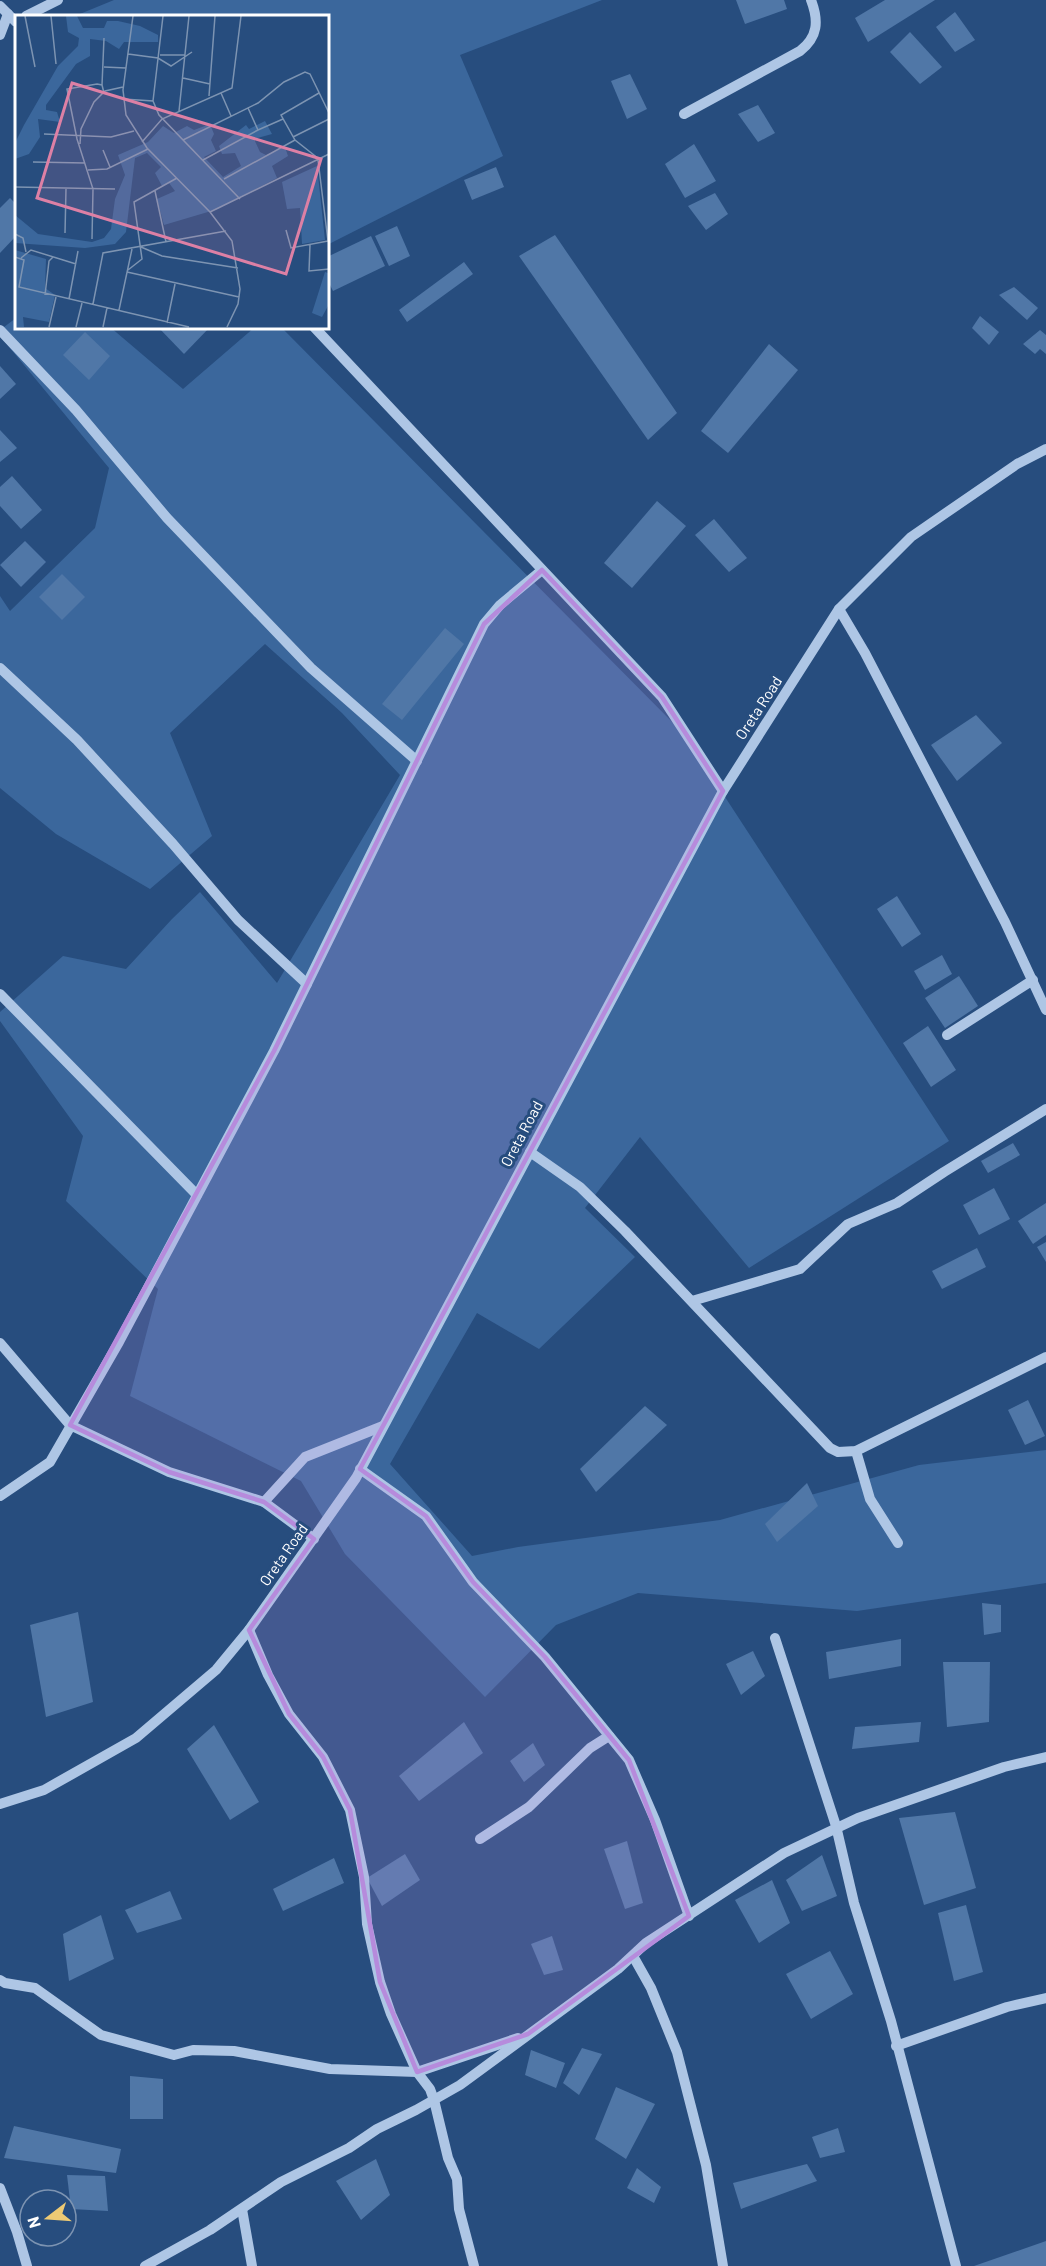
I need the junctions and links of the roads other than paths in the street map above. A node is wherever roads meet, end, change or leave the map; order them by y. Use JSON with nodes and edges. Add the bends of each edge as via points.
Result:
{"nodes":[{"id":1,"x":58,"y":0,"type":"edge"},
{"id":2,"x":811,"y":0,"type":"edge"},
{"id":3,"x":28,"y":15,"type":"edge"},
{"id":4,"x":12,"y":17,"type":"edge"},
{"id":5,"x":0,"y":35,"type":"edge"},
{"id":6,"x":684,"y":114,"type":"dead end"},
{"id":7,"x":315,"y":328,"type":"edge"},
{"id":8,"x":0,"y":330,"type":"edge"},
{"id":9,"x":1046,"y":449,"type":"edge"},
{"id":10,"x":542,"y":570,"type":"junction"},
{"id":11,"x":839,"y":609,"type":"junction"},
{"id":12,"x":0,"y":668,"type":"edge"},
{"id":13,"x":417,"y":761,"type":"junction"},
{"id":14,"x":723,"y":791,"type":"junction"},
{"id":15,"x":1033,"y":980,"type":"junction"},
{"id":16,"x":307,"y":984,"type":"junction"},
{"id":17,"x":0,"y":994,"type":"edge"},
{"id":18,"x":1046,"y":1010,"type":"edge"},
{"id":19,"x":947,"y":1035,"type":"dead end"},
{"id":20,"x":1046,"y":1109,"type":"edge"},
{"id":21,"x":530,"y":1152,"type":"junction"},
{"id":22,"x":197,"y":1195,"type":"junction"},
{"id":23,"x":692,"y":1301,"type":"junction"},
{"id":24,"x":0,"y":1343,"type":"edge"},
{"id":25,"x":1046,"y":1357,"type":"edge"},
{"id":26,"x":70,"y":1425,"type":"junction"},
{"id":27,"x":383,"y":1426,"type":"junction"},
{"id":28,"x":856,"y":1451,"type":"junction"},
{"id":29,"x":360,"y":1469,"type":"junction"},
{"id":30,"x":0,"y":1496,"type":"edge"},
{"id":31,"x":264,"y":1502,"type":"junction"},
{"id":32,"x":314,"y":1539,"type":"junction"},
{"id":33,"x":898,"y":1543,"type":"dead end"},
{"id":34,"x":249,"y":1630,"type":"junction"},
{"id":35,"x":775,"y":1638,"type":"dead end"},
{"id":36,"x":609,"y":1736,"type":"junction"},
{"id":37,"x":1046,"y":1757,"type":"edge"},
{"id":38,"x":2,"y":1801,"type":"edge"},
{"id":39,"x":837,"y":1826,"type":"junction"},
{"id":40,"x":480,"y":1839,"type":"dead end"},
{"id":41,"x":689,"y":1916,"type":"junction"},
{"id":42,"x":633,"y":1956,"type":"junction"},
{"id":43,"x":1,"y":1981,"type":"edge"},
{"id":44,"x":1046,"y":1998,"type":"edge"},
{"id":45,"x":528,"y":2034,"type":"junction"},
{"id":46,"x":896,"y":2046,"type":"junction"},
{"id":47,"x":417,"y":2072,"type":"junction"},
{"id":48,"x":434,"y":2100,"type":"junction"},
{"id":49,"x":0,"y":2188,"type":"edge"},
{"id":50,"x":242,"y":2209,"type":"junction"},
{"id":51,"x":27,"y":2266,"type":"edge"},
{"id":52,"x":145,"y":2266,"type":"edge"},
{"id":53,"x":252,"y":2266,"type":"edge"},
{"id":54,"x":474,"y":2266,"type":"edge"},
{"id":55,"x":723,"y":2266,"type":"edge"},
{"id":56,"x":956,"y":2266,"type":"edge"}],
"edges":[{"from":1,"to":3,"type":"street"},
{"from":2,"to":6,"type":"street","via":[[817,27],[810,44]]},
{"from":4,"to":5,"type":"street"},
{"from":7,"to":10,"type":"street"},
{"from":8,"to":13,"type":"street","via":[[76,410],[167,518],[311,668]]},
{"from":9,"to":11,"type":"street","name":"Oreta Road","via":[[1017,464],[911,537]]},
{"from":10,"to":13,"type":"street","via":[[500,604],[484,624]]},
{"from":10,"to":14,"type":"street","via":[[662,698]]},
{"from":11,"to":14,"type":"street","name":"Oreta Road"},
{"from":11,"to":15,"type":"street","via":[[882,684]]},
{"from":12,"to":16,"type":"street","via":[[77,740],[238,920]]},
{"from":13,"to":16,"type":"street"},
{"from":14,"to":21,"type":"street","name":"Oreta Road"},
{"from":15,"to":18,"type":"street"},
{"from":15,"to":19,"type":"street"},
{"from":16,"to":22,"type":"street"},
{"from":17,"to":22,"type":"street"},
{"from":20,"to":23,"type":"street","via":[[897,1203],[848,1224],[800,1269]]},
{"from":21,"to":23,"type":"street","via":[[580,1187]]},
{"from":21,"to":27,"type":"street","name":"Oreta Road"},
{"from":22,"to":26,"type":"street"},
{"from":23,"to":28,"type":"street","via":[[830,1448],[838,1452]]},
{"from":24,"to":26,"type":"street"},
{"from":25,"to":28,"type":"street"},
{"from":26,"to":30,"type":"street","via":[[50,1462]]},
{"from":26,"to":31,"type":"street","via":[[169,1472]]},
{"from":27,"to":29,"type":"street","name":"Oreta Road"},
{"from":27,"to":31,"type":"street","via":[[305,1458]]},
{"from":28,"to":33,"type":"street","via":[[870,1499]]},
{"from":29,"to":32,"type":"street","name":"Oreta Road"},
{"from":29,"to":36,"type":"street","via":[[426,1516],[473,1582],[545,1657]]},
{"from":31,"to":32,"type":"street"},
{"from":32,"to":34,"type":"street","name":"Oreta Road"},
{"from":34,"to":38,"type":"street","name":"Oreta Road","via":[[216,1670],[136,1738],[44,1790]]},
{"from":34,"to":47,"type":"street","via":[[288,1714],[323,1757],[350,1810],[380,1982]]},
{"from":35,"to":39,"type":"street"},
{"from":36,"to":40,"type":"street","via":[[590,1748],[529,1807]]},
{"from":36,"to":41,"type":"street","via":[[636,1777]]},
{"from":37,"to":39,"type":"street","via":[[1004,1767]]},
{"from":39,"to":41,"type":"street","via":[[784,1853]]},
{"from":39,"to":46,"type":"street","via":[[851,1892]]},
{"from":41,"to":42,"type":"street","via":[[646,1943]]},
{"from":42,"to":45,"type":"street"},
{"from":42,"to":55,"type":"street","via":[[667,2024],[679,2059],[706,2165]]},
{"from":43,"to":47,"type":"street","via":[[35,1988],[101,2035],[174,2055],[193,2050],[234,2051],[330,2069]]},
{"from":44,"to":46,"type":"street","via":[[1007,2007]]},
{"from":45,"to":47,"type":"street"},
{"from":45,"to":48,"type":"street","via":[[465,2082]]},
{"from":46,"to":56,"type":"street"},
{"from":47,"to":48,"type":"street"},
{"from":48,"to":50,"type":"street","via":[[281,2182]]},
{"from":48,"to":54,"type":"street","via":[[457,2179],[459,2209]]},
{"from":49,"to":51,"type":"street"},
{"from":50,"to":52,"type":"street"},
{"from":50,"to":53,"type":"street"}]}
